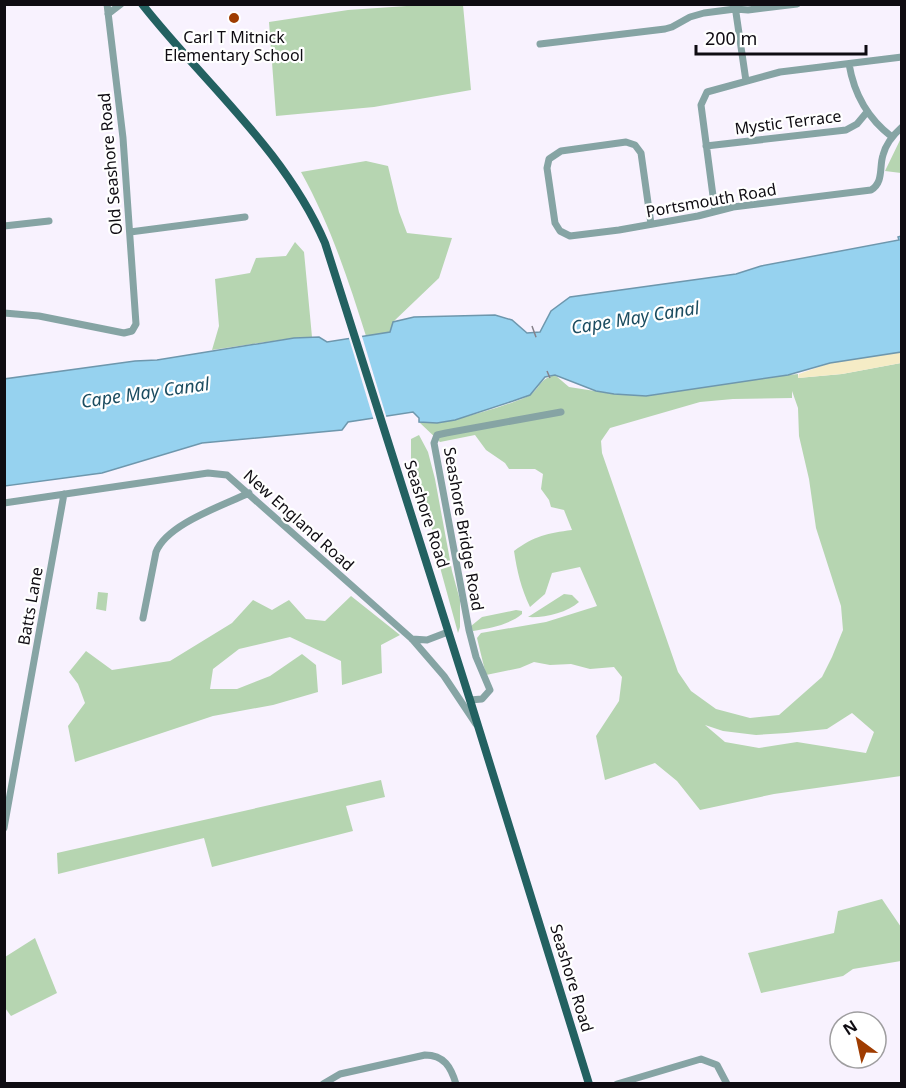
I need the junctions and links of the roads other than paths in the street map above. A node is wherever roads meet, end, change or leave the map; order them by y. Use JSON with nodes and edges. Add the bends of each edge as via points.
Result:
{"nodes":[{"id":1,"x":107,"y":4,"type":"edge"},
{"id":2,"x":121,"y":4,"type":"edge"},
{"id":3,"x":142,"y":4,"type":"edge"},
{"id":4,"x":797,"y":4,"type":"edge"},
{"id":5,"x":735,"y":7,"type":"edge"},
{"id":6,"x":108,"y":14,"type":"junction"},
{"id":7,"x":540,"y":44,"type":"dead end"},
{"id":8,"x":902,"y":57,"type":"edge"},
{"id":9,"x":849,"y":64,"type":"junction"},
{"id":10,"x":746,"y":81,"type":"junction"},
{"id":11,"x":867,"y":112,"type":"junction"},
{"id":12,"x":902,"y":127,"type":"edge"},
{"id":13,"x":892,"y":136,"type":"junction"},
{"id":14,"x":706,"y":146,"type":"junction"},
{"id":15,"x":715,"y":211,"type":"junction"},
{"id":16,"x":245,"y":217,"type":"dead end"},
{"id":17,"x":50,"y":221,"type":"dead end"},
{"id":18,"x":651,"y":224,"type":"junction"},
{"id":19,"x":4,"y":226,"type":"edge"},
{"id":20,"x":130,"y":232,"type":"junction"},
{"id":21,"x":4,"y":313,"type":"edge"},
{"id":22,"x":561,"y":412,"type":"dead end"},
{"id":23,"x":249,"y":493,"type":"junction"},
{"id":24,"x":64,"y":494,"type":"junction"},
{"id":25,"x":4,"y":502,"type":"edge"},
{"id":26,"x":143,"y":618,"type":"dead end"},
{"id":27,"x":448,"y":632,"type":"junction"},
{"id":28,"x":412,"y":639,"type":"junction"},
{"id":29,"x":470,"y":700,"type":"junction"},
{"id":30,"x":478,"y":728,"type":"junction"},
{"id":31,"x":4,"y":828,"type":"edge"},
{"id":32,"x":323,"y":1083,"type":"edge"},
{"id":33,"x":456,"y":1083,"type":"edge"},
{"id":34,"x":589,"y":1083,"type":"edge"},
{"id":35,"x":617,"y":1083,"type":"edge"},
{"id":36,"x":727,"y":1083,"type":"edge"}],
"edges":[{"from":1,"to":6,"type":"street","name":"Old Seashore Road"},
{"from":2,"to":6,"type":"street"},
{"from":3,"to":27,"type":"main road","name":"Seashore Road","via":[[274,157],[300,193],[325,243]]},
{"from":4,"to":5,"type":"street","via":[[748,10]]},
{"from":5,"to":7,"type":"street","via":[[690,17],[664,29]]},
{"from":5,"to":10,"type":"street"},
{"from":6,"to":20,"type":"street","name":"Old Seashore Road"},
{"from":8,"to":9,"type":"street"},
{"from":9,"to":10,"type":"street","via":[[780,72]]},
{"from":9,"to":11,"type":"street","via":[[854,87]]},
{"from":10,"to":14,"type":"street","via":[[710,90],[704,96],[701,105]]},
{"from":11,"to":13,"type":"street"},
{"from":11,"to":14,"type":"street","name":"Mystic Terrace","via":[[846,130]]},
{"from":12,"to":13,"type":"street","name":"Portsmouth Road"},
{"from":13,"to":15,"type":"street","name":"Portsmouth Road","via":[[883,152],[878,184],[871,190]]},
{"from":14,"to":15,"type":"street"},
{"from":15,"to":18,"type":"street","name":"Portsmouth Road"},
{"from":16,"to":20,"type":"street"},
{"from":17,"to":19,"type":"street"},
{"from":18,"to":18,"type":"street","name":"Portsmouth Road","via":[[575,237],[564,234],[558,228],[547,168],[549,159],[561,151],[626,142],[635,145],[641,153]]},
{"from":20,"to":21,"type":"street","name":"Old Seashore Road","via":[[135,328],[124,333]]},
{"from":22,"to":29,"type":"street","name":"Seashore Bridge Road","via":[[446,432],[437,435],[434,443],[469,630],[490,690],[482,699]]},
{"from":23,"to":24,"type":"street","name":"New England Road","via":[[227,475],[214,472]]},
{"from":23,"to":26,"type":"street","via":[[176,528],[160,542]]},
{"from":23,"to":28,"type":"street","name":"New England Road"},
{"from":24,"to":25,"type":"street","name":"New England Road"},
{"from":24,"to":31,"type":"street","name":"Batts Lane"},
{"from":27,"to":28,"type":"street","via":[[427,640]]},
{"from":27,"to":29,"type":"main road","name":"Seashore Road"},
{"from":28,"to":30,"type":"street","name":"New England Road","via":[[444,676]]},
{"from":29,"to":30,"type":"main road","name":"Seashore Road"},
{"from":30,"to":34,"type":"main road","name":"Seashore Road"},
{"from":32,"to":33,"type":"street","via":[[340,1074],[425,1055],[446,1062]]},
{"from":35,"to":36,"type":"street","via":[[701,1059],[717,1065]]}]}
